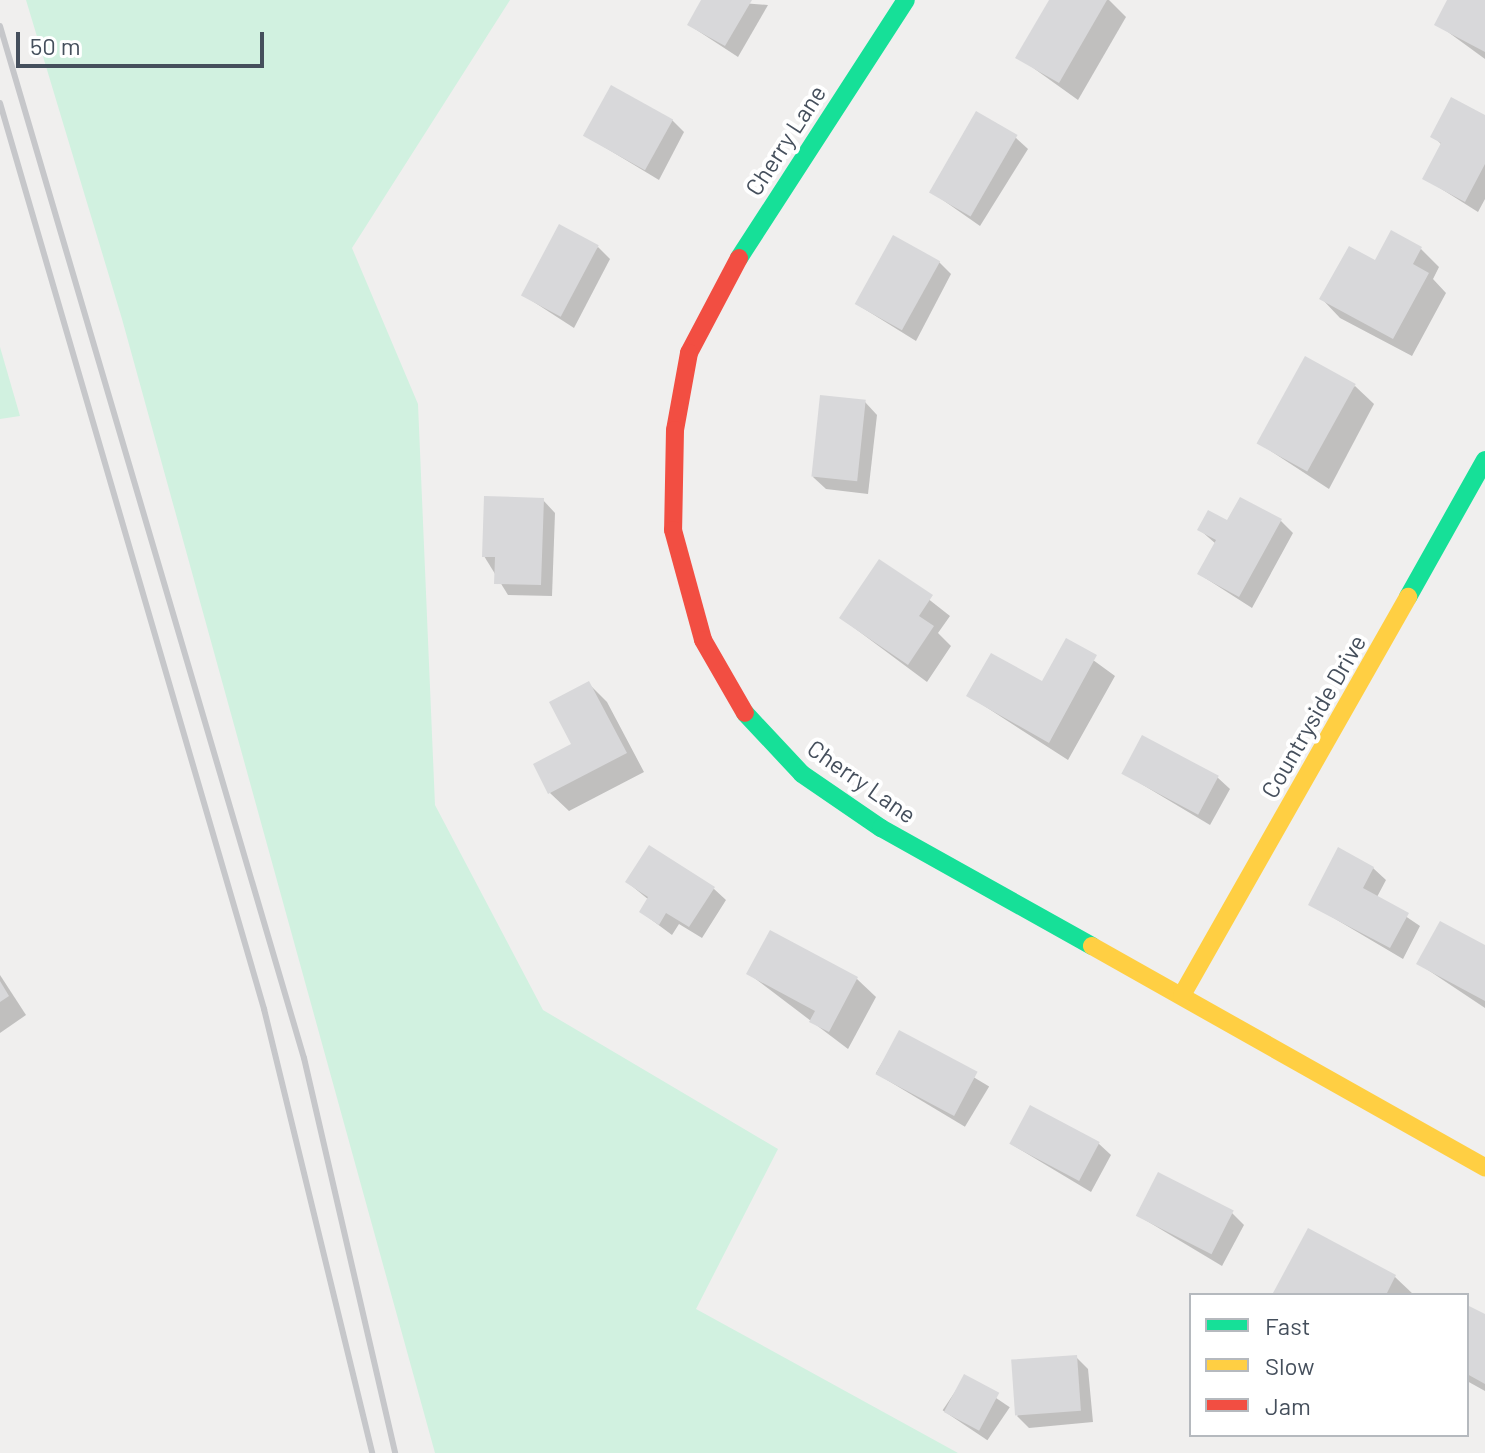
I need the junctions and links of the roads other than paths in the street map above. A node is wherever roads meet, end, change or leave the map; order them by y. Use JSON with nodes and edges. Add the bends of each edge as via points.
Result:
{"nodes":[{"id":1,"x":906,"y":0,"type":"edge"},
{"id":2,"x":1485,"y":460,"type":"edge"},
{"id":3,"x":1182,"y":995,"type":"junction"},
{"id":4,"x":1485,"y":1167,"type":"edge"}],
"edges":[{"from":1,"to":3,"type":"street","name":"Cherry Lane","via":[[747,242],[689,353],[675,430],[673,530],[703,640],[749,719],[802,774],[881,828]]},
{"from":2,"to":3,"type":"street","name":"Countryside Drive"},
{"from":3,"to":4,"type":"street","name":"Cherry Lane"}]}
